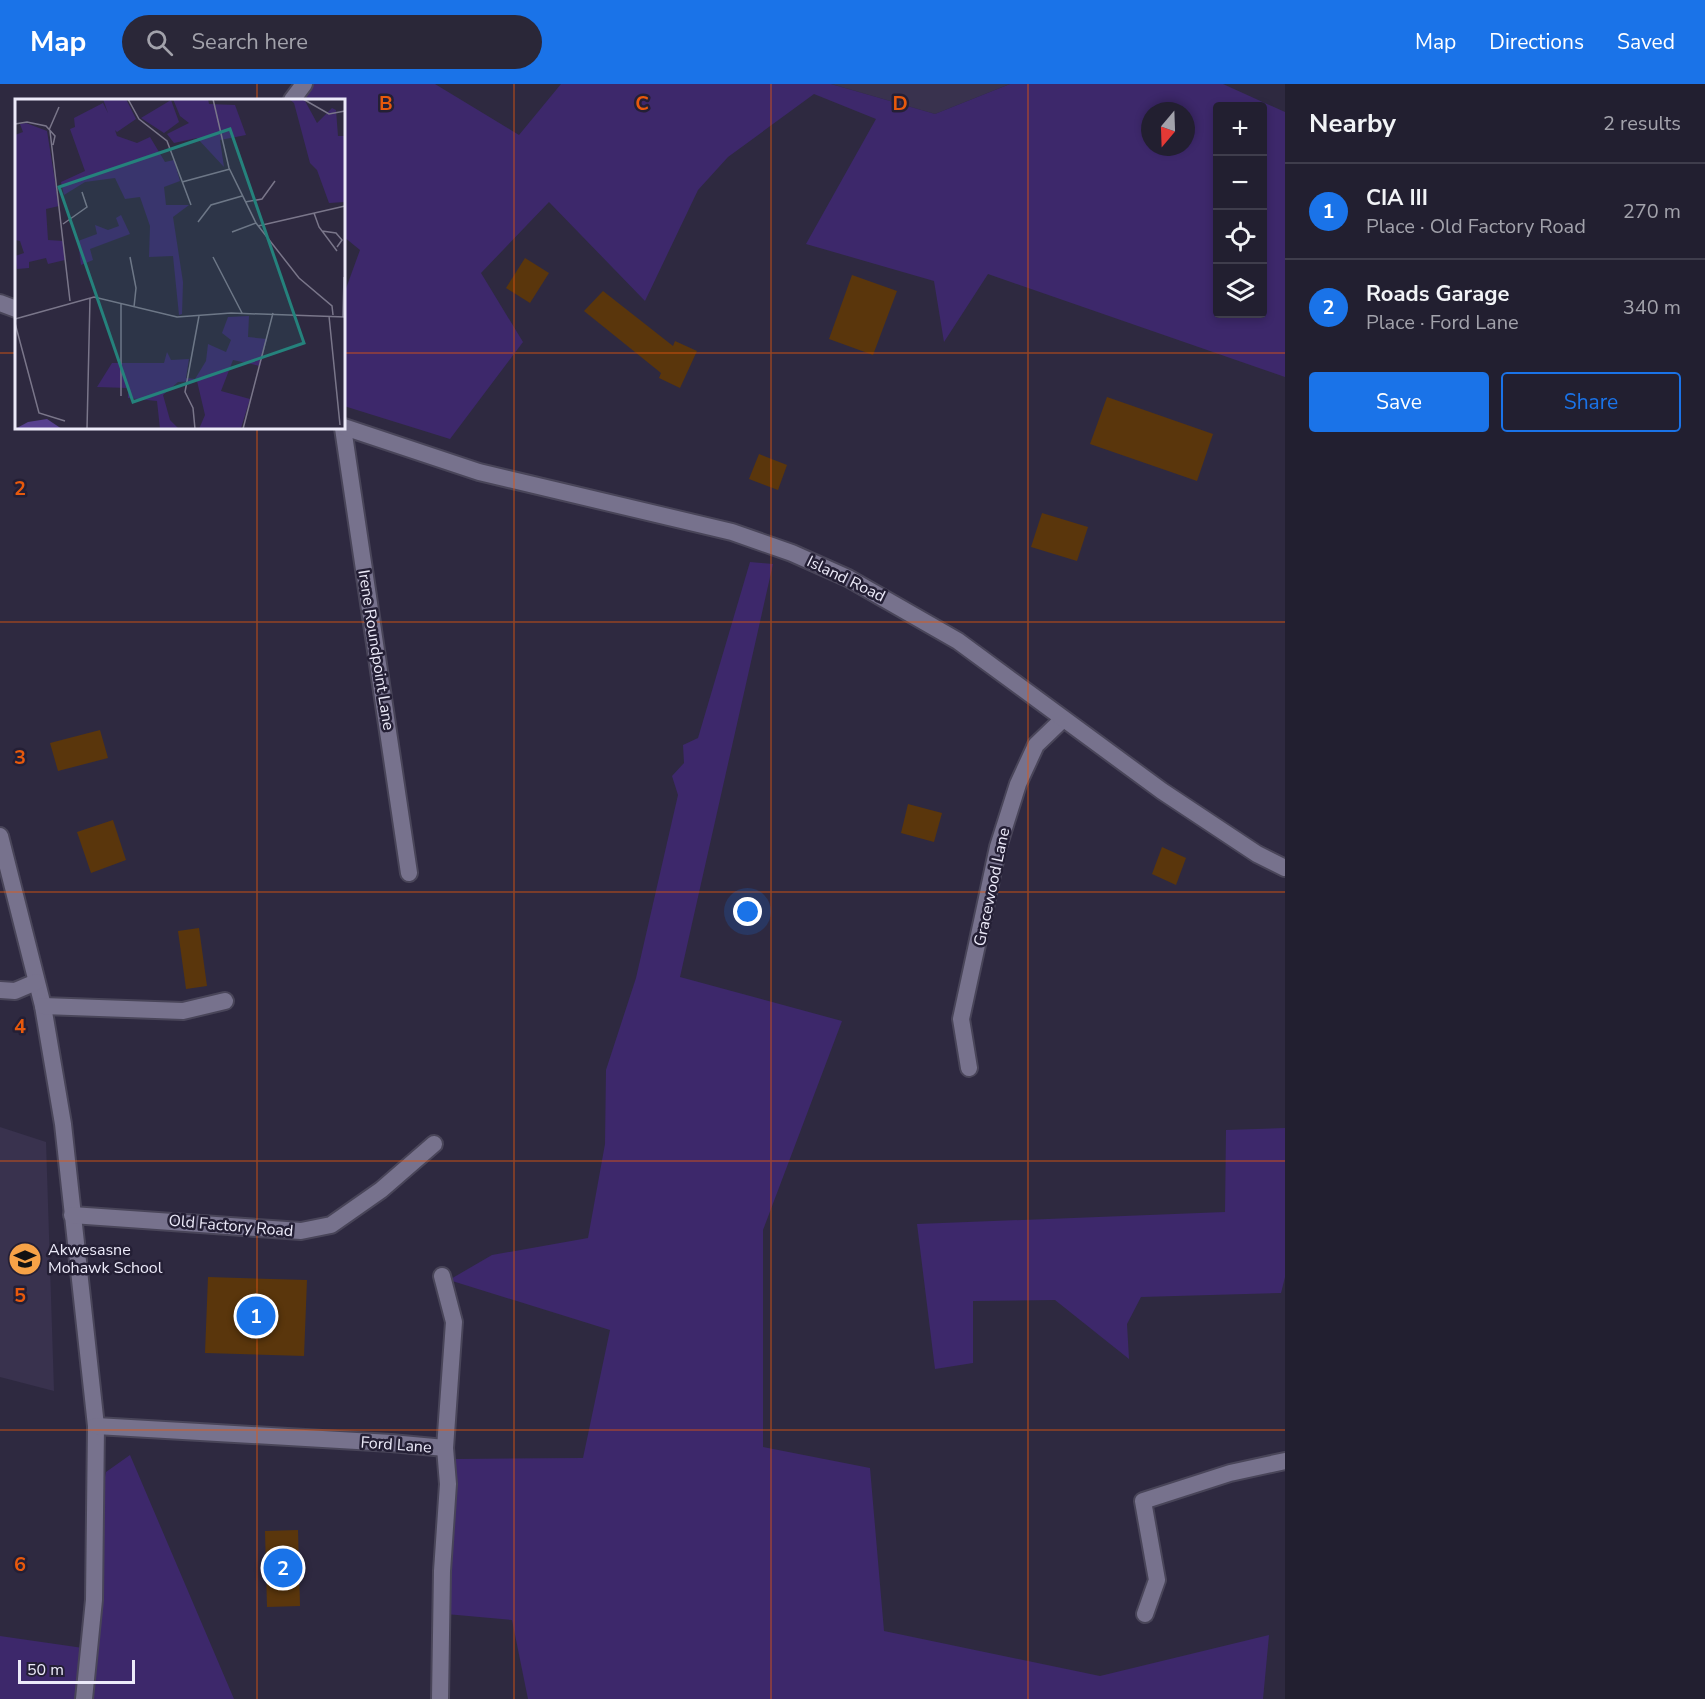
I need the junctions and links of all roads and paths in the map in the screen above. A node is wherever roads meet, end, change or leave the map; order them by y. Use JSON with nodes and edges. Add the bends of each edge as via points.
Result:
{"nodes":[{"id":1,"x":304,"y":84,"type":"edge"},
{"id":2,"x":293,"y":99,"type":"edge"},
{"id":3,"x":0,"y":303,"type":"edge"},
{"id":4,"x":15,"y":309,"type":"edge"},
{"id":5,"x":345,"y":428,"type":"edge"},
{"id":6,"x":343,"y":429,"type":"edge"},
{"id":7,"x":1063,"y":719,"type":"junction"},
{"id":8,"x":0,"y":836,"type":"edge"},
{"id":9,"x":1285,"y":868,"type":"edge"},
{"id":10,"x":409,"y":873,"type":"dead end"},
{"id":11,"x":36,"y":982,"type":"junction"},
{"id":12,"x":0,"y":990,"type":"edge"},
{"id":13,"x":225,"y":1001,"type":"dead end"},
{"id":14,"x":42,"y":1006,"type":"junction"},
{"id":15,"x":969,"y":1068,"type":"dead end"},
{"id":16,"x":434,"y":1144,"type":"dead end"},
{"id":17,"x":72,"y":1215,"type":"junction"},
{"id":18,"x":442,"y":1276,"type":"dead end"},
{"id":19,"x":96,"y":1426,"type":"junction"},
{"id":20,"x":445,"y":1448,"type":"junction"},
{"id":21,"x":1285,"y":1461,"type":"edge"},
{"id":22,"x":1145,"y":1614,"type":"dead end"},
{"id":23,"x":84,"y":1699,"type":"edge"},
{"id":24,"x":440,"y":1699,"type":"edge"}],
"edges":[{"from":1,"to":2,"type":"street"},
{"from":3,"to":4,"type":"street"},
{"from":5,"to":7,"type":"street","name":"Island Road","via":[[479,472],[732,532],[792,553],[912,612]]},
{"from":6,"to":10,"type":"street","name":"Irene Roundpoint Lane"},
{"from":7,"to":9,"type":"street","name":"Island Road","via":[[1172,798]]},
{"from":7,"to":15,"type":"street","name":"Gracewood Lane","via":[[1036,745],[1018,784],[999,846],[961,1019]]},
{"from":8,"to":11,"type":"street"},
{"from":11,"to":12,"type":"street","via":[[15,992]]},
{"from":11,"to":14,"type":"street"},
{"from":13,"to":14,"type":"street","via":[[183,1011]]},
{"from":14,"to":17,"type":"street","via":[[63,1124]]},
{"from":16,"to":17,"type":"street","name":"Old Factory Road","via":[[381,1190],[331,1225],[301,1231]]},
{"from":17,"to":19,"type":"street"},
{"from":18,"to":20,"type":"street","via":[[454,1322]]},
{"from":19,"to":20,"type":"street","name":"Ford Lane"},
{"from":19,"to":23,"type":"street","via":[[94,1600]]},
{"from":20,"to":24,"type":"street","name":"Ford Lane","via":[[448,1484]]},
{"from":21,"to":22,"type":"street","via":[[1230,1473],[1143,1501],[1157,1580]]}]}
